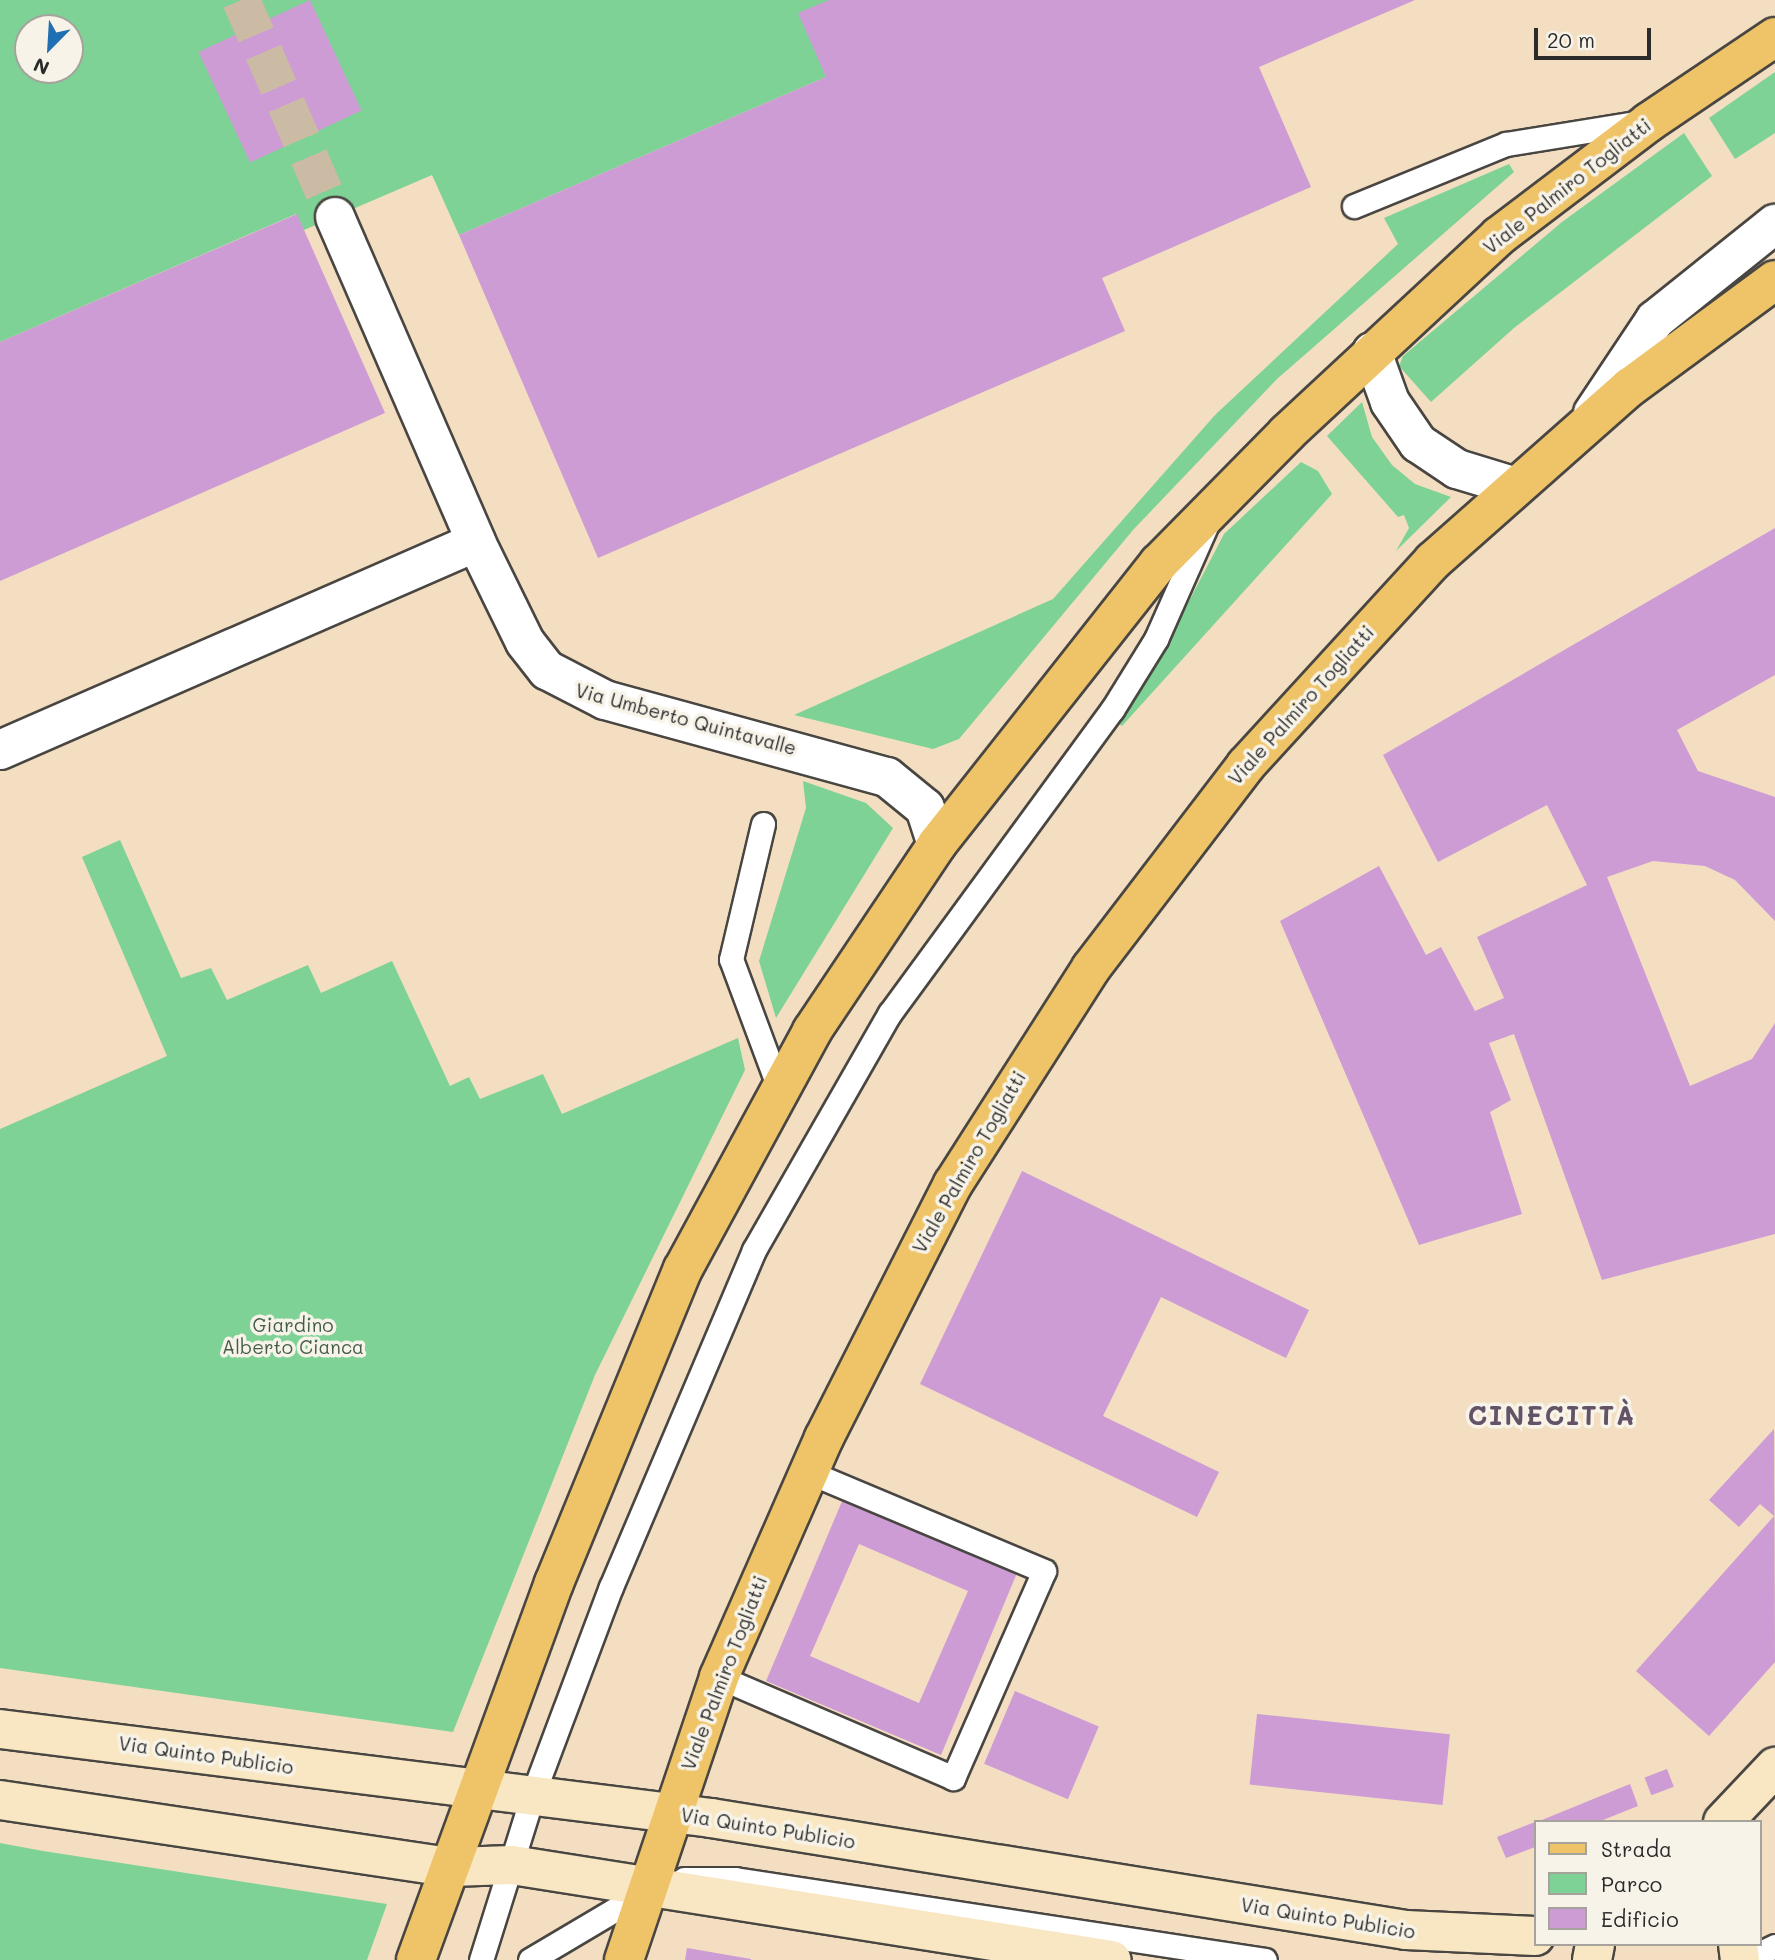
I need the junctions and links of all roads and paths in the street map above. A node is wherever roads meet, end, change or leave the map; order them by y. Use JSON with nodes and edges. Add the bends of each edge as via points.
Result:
{"nodes":[{"id":1,"x":1775,"y":37,"type":"edge"},
{"id":2,"x":1648,"y":122,"type":"junction"},
{"id":3,"x":1354,"y":206,"type":"dead end"},
{"id":4,"x":335,"y":217,"type":"tunnel mouth"},
{"id":5,"x":1775,"y":224,"type":"edge"},
{"id":6,"x":1775,"y":280,"type":"edge"},
{"id":7,"x":1372,"y":352,"type":"junction"},
{"id":8,"x":1586,"y":424,"type":"junction"},
{"id":9,"x":1513,"y":486,"type":"junction"},
{"id":10,"x":1216,"y":501,"type":"junction"},
{"id":11,"x":476,"y":542,"type":"junction"},
{"id":12,"x":0,"y":750,"type":"edge"},
{"id":13,"x":763,"y":824,"type":"dead end"},
{"id":14,"x":937,"y":844,"type":"junction"},
{"id":15,"x":779,"y":1088,"type":"junction"},
{"id":16,"x":809,"y":1472,"type":"junction"},
{"id":17,"x":719,"y":1677,"type":"junction"},
{"id":18,"x":0,"y":1729,"type":"edge"},
{"id":19,"x":1775,"y":1767,"type":"edge"},
{"id":20,"x":475,"y":1791,"type":"junction"},
{"id":21,"x":533,"y":1794,"type":"junction"},
{"id":22,"x":0,"y":1800,"type":"edge"},
{"id":23,"x":671,"y":1813,"type":"junction"},
{"id":24,"x":1725,"y":1820,"type":"edge"},
{"id":25,"x":512,"y":1865,"type":"junction"},
{"id":26,"x":449,"y":1867,"type":"junction"},
{"id":27,"x":648,"y":1890,"type":"junction"},
{"id":28,"x":1534,"y":1936,"type":"edge"},
{"id":29,"x":1775,"y":1946,"type":"edge"},
{"id":30,"x":416,"y":1960,"type":"edge"},
{"id":31,"x":481,"y":1960,"type":"edge"},
{"id":32,"x":530,"y":1960,"type":"edge"},
{"id":33,"x":624,"y":1960,"type":"edge"},
{"id":34,"x":1112,"y":1960,"type":"edge"},
{"id":35,"x":1265,"y":1960,"type":"edge"},
{"id":36,"x":1746,"y":1960,"type":"edge"}],
"edges":[{"from":1,"to":2,"type":"main road","name":"Viale Palmiro Togliatti"},
{"from":2,"to":3,"type":"lane","via":[[1506,144]]},
{"from":2,"to":7,"type":"main road","name":"Viale Palmiro Togliatti","via":[[1499,236]]},
{"from":4,"to":11,"type":"street","name":"Via Umberto Quintavalle"},
{"from":5,"to":8,"type":"street","name":"Viale Palmiro Togliatti","via":[[1655,320]]},
{"from":6,"to":8,"type":"main road","name":"Viale Palmiro Togliatti"},
{"from":7,"to":9,"type":"street","via":[[1390,402],[1418,443],[1457,469]]},
{"from":7,"to":10,"type":"main road","name":"Viale Palmiro Togliatti"},
{"from":8,"to":9,"type":"main road","name":"Viale Palmiro Togliatti"},
{"from":9,"to":16,"type":"main road","name":"Viale Palmiro Togliatti","via":[[1325,674],[1125,919],[953,1184]]},
{"from":10,"to":14,"type":"main road","name":"Viale Palmiro Togliatti","via":[[1090,645]]},
{"from":10,"to":21,"type":"lane","name":"Viale Palmiro Togliatti","via":[[1168,614],[1119,699],[924,962],[792,1176],[684,1406]]},
{"from":11,"to":12,"type":"street"},
{"from":11,"to":14,"type":"street","name":"Via Umberto Quintavalle","via":[[525,642],[564,684],[867,768],[925,808]]},
{"from":13,"to":15,"type":"lane","via":[[731,959]]},
{"from":14,"to":15,"type":"main road","name":"Viale Palmiro Togliatti"},
{"from":15,"to":20,"type":"main road","name":"Viale Palmiro Togliatti","via":[[662,1316]]},
{"from":16,"to":17,"type":"main road","name":"Viale Palmiro Togliatti"},
{"from":16,"to":17,"type":"lane","via":[[1044,1571],[953,1778]]},
{"from":17,"to":23,"type":"main road","name":"Viale Palmiro Togliatti"},
{"from":18,"to":20,"type":"street","name":"Via Quinto Publicio"},
{"from":19,"to":24,"type":"street"},
{"from":20,"to":21,"type":"street","name":"Via Quinto Publicio"},
{"from":20,"to":26,"type":"main road","name":"Viale Palmiro Togliatti"},
{"from":21,"to":23,"type":"street","name":"Via Quinto Publicio"},
{"from":21,"to":25,"type":"lane","name":"Viale Palmiro Togliatti"},
{"from":22,"to":26,"type":"street"},
{"from":23,"to":27,"type":"main road","name":"Viale Palmiro Togliatti"},
{"from":23,"to":28,"type":"street","name":"Via Quinto Publicio","via":[[1406,1930]]},
{"from":25,"to":26,"type":"street"},
{"from":25,"to":27,"type":"street"},
{"from":25,"to":31,"type":"lane","name":"Viale Palmiro Togliatti"},
{"from":26,"to":30,"type":"main road","name":"Viale Palmiro Togliatti"},
{"from":27,"to":32,"type":"lane"},
{"from":27,"to":33,"type":"main road","name":"Viale Palmiro Togliatti"},
{"from":27,"to":34,"type":"street"},
{"from":27,"to":35,"type":"lane","via":[[691,1877],[735,1880]]},
{"from":29,"to":36,"type":"lane"}]}
